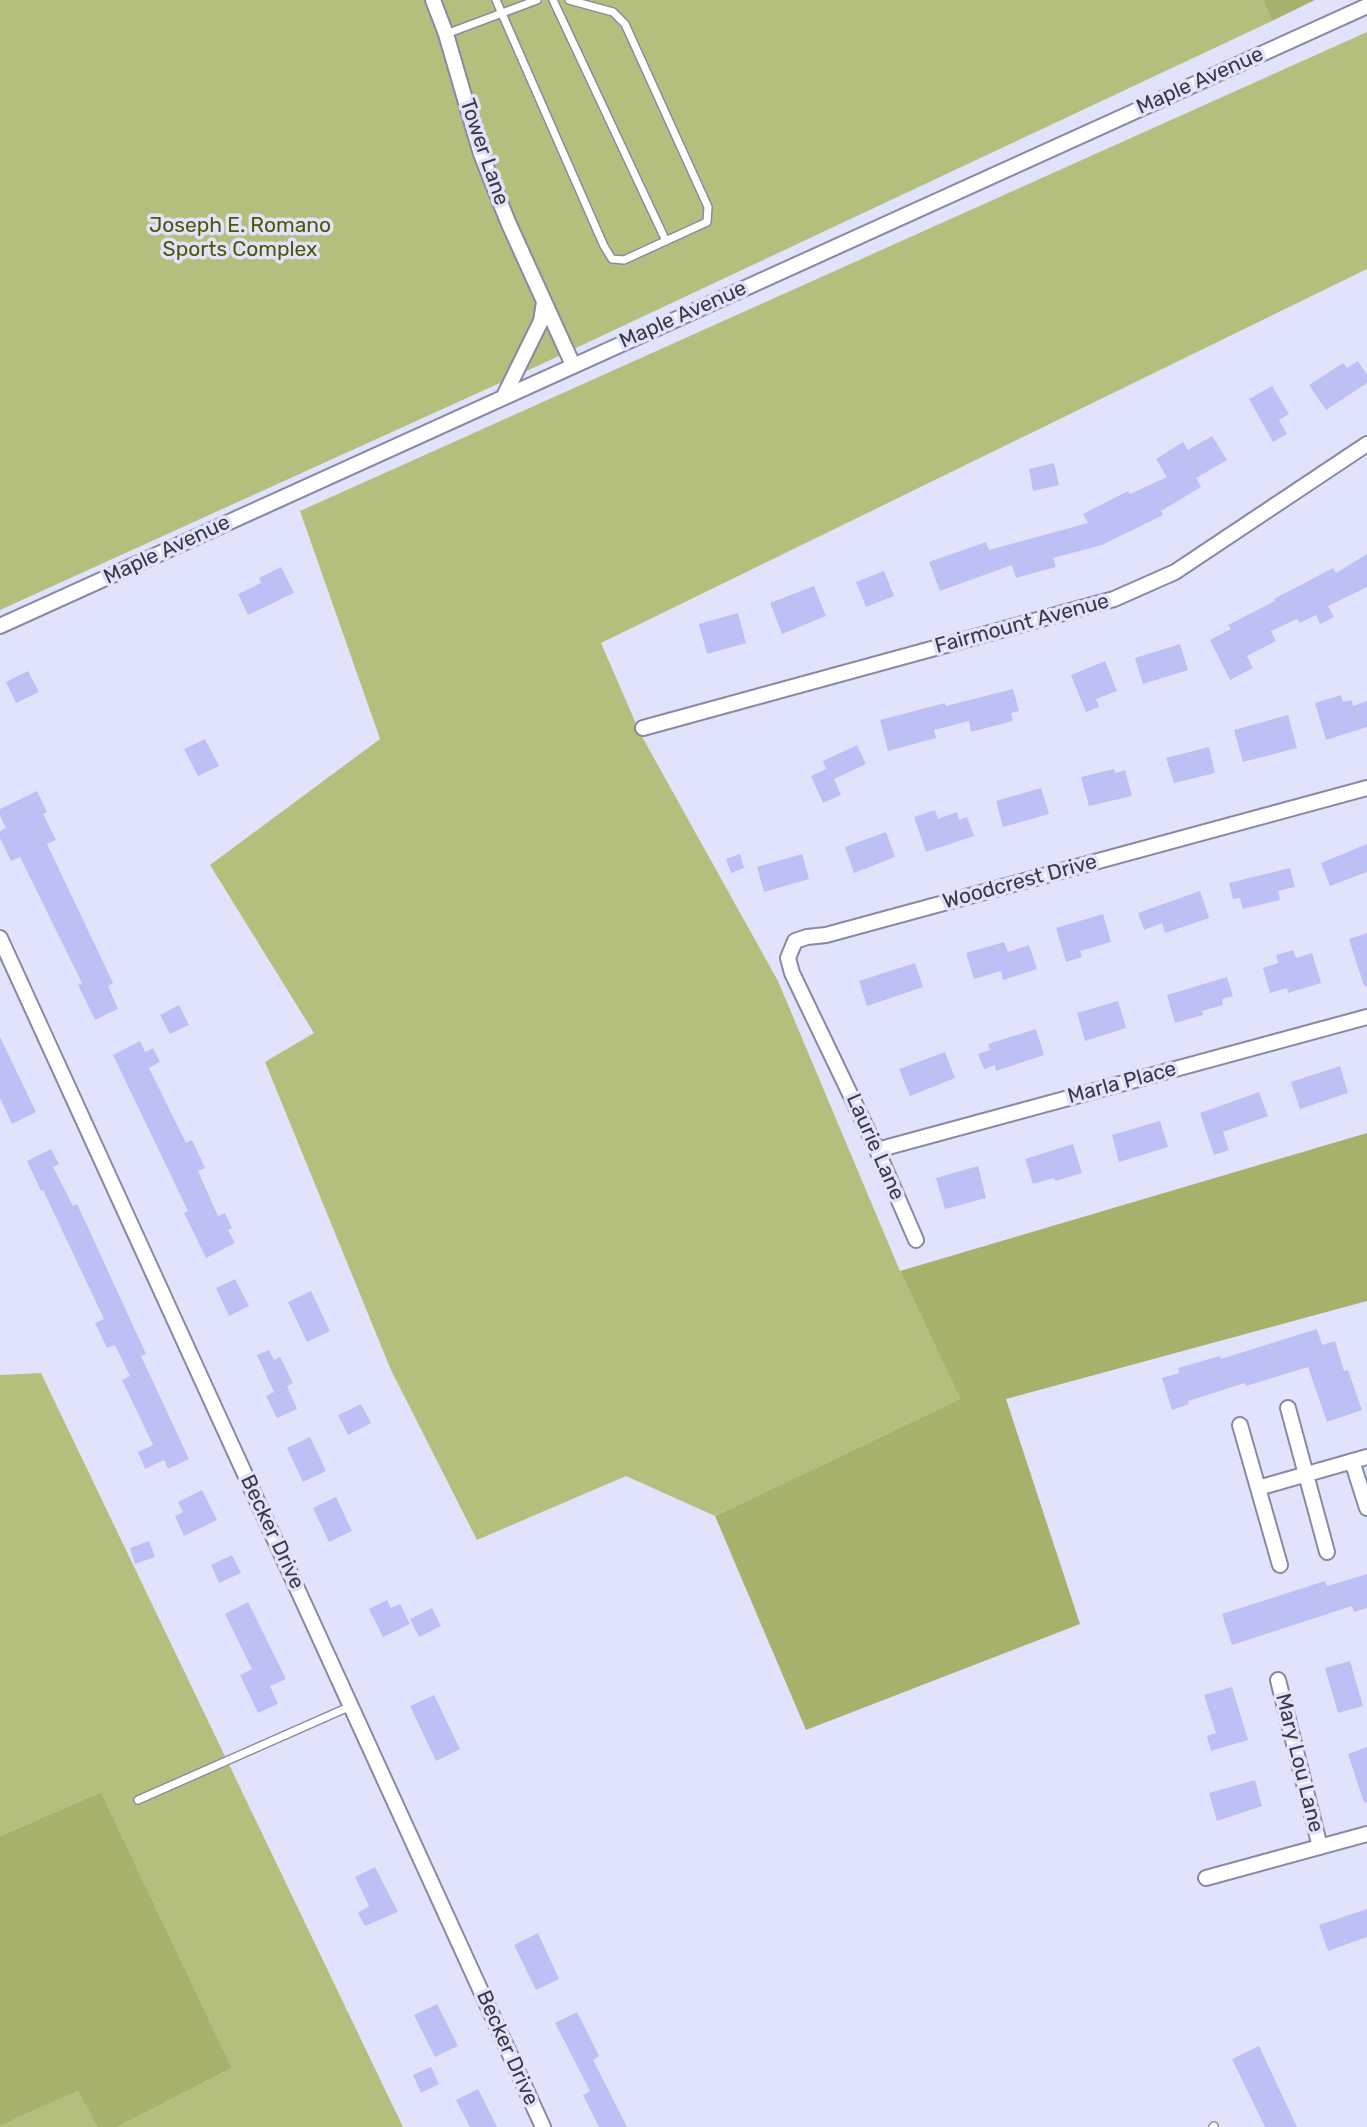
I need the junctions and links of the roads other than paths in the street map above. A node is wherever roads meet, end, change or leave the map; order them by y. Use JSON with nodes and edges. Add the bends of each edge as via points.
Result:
{"nodes":[{"id":1,"x":433,"y":0,"type":"edge"},
{"id":2,"x":496,"y":0,"type":"edge"},
{"id":3,"x":537,"y":0,"type":"edge"},
{"id":4,"x":553,"y":0,"type":"edge"},
{"id":5,"x":569,"y":0,"type":"edge"},
{"id":6,"x":1367,"y":6,"type":"edge"},
{"id":7,"x":501,"y":12,"type":"junction"},
{"id":8,"x":446,"y":34,"type":"junction"},
{"id":9,"x":666,"y":241,"type":"junction"},
{"id":10,"x":544,"y":301,"type":"junction"},
{"id":11,"x":573,"y":365,"type":"junction"},
{"id":12,"x":504,"y":396,"type":"junction"},
{"id":13,"x":1367,"y":444,"type":"edge"},
{"id":14,"x":0,"y":626,"type":"edge"},
{"id":15,"x":643,"y":728,"type":"dead end"},
{"id":16,"x":1367,"y":788,"type":"edge"},
{"id":17,"x":0,"y":938,"type":"edge"},
{"id":18,"x":1367,"y":1017,"type":"edge"},
{"id":19,"x":833,"y":1055,"type":"joint"},
{"id":20,"x":877,"y":1150,"type":"junction"},
{"id":21,"x":916,"y":1240,"type":"dead end"},
{"id":22,"x":1288,"y":1408,"type":"dead end"},
{"id":23,"x":1240,"y":1425,"type":"dead end"},
{"id":24,"x":1367,"y":1457,"type":"edge"},
{"id":25,"x":1352,"y":1461,"type":"junction"},
{"id":26,"x":1306,"y":1474,"type":"junction"},
{"id":27,"x":1258,"y":1488,"type":"junction"},
{"id":28,"x":1367,"y":1508,"type":"edge"},
{"id":29,"x":1327,"y":1552,"type":"dead end"},
{"id":30,"x":1280,"y":1565,"type":"dead end"},
{"id":31,"x":1278,"y":1680,"type":"dead end"},
{"id":32,"x":351,"y":1706,"type":"junction"},
{"id":33,"x":138,"y":1800,"type":"dead end"},
{"id":34,"x":1367,"y":1834,"type":"edge"},
{"id":35,"x":1320,"y":1847,"type":"junction"},
{"id":36,"x":1206,"y":1878,"type":"dead end"},
{"id":37,"x":543,"y":2127,"type":"edge"}],
"edges":[{"from":1,"to":8,"type":"street","name":"Tower Lane"},
{"from":2,"to":7,"type":"lane"},
{"from":3,"to":7,"type":"lane"},
{"from":4,"to":9,"type":"lane"},
{"from":5,"to":9,"type":"lane","via":[[613,12],[625,24],[708,207],[707,222]]},
{"from":6,"to":11,"type":"street","name":"Maple Avenue"},
{"from":7,"to":8,"type":"lane"},
{"from":7,"to":9,"type":"lane","via":[[612,259],[624,260]]},
{"from":8,"to":10,"type":"street","name":"Tower Lane","via":[[481,154]]},
{"from":10,"to":11,"type":"street","name":"Tower Lane"},
{"from":10,"to":12,"type":"street","via":[[541,321]]},
{"from":11,"to":12,"type":"street","name":"Maple Avenue"},
{"from":12,"to":14,"type":"street","name":"Maple Avenue"},
{"from":13,"to":15,"type":"street","name":"Fairmount Avenue","via":[[1175,572],[1114,599]]},
{"from":16,"to":19,"type":"street","name":"Woodcrest Drive","via":[[795,941],[788,958],[792,972]]},
{"from":17,"to":32,"type":"street","name":"Becker Drive"},
{"from":18,"to":20,"type":"street","name":"Marla Place"},
{"from":19,"to":20,"type":"street","name":"Laurie Lane"},
{"from":20,"to":21,"type":"street","name":"Laurie Lane"},
{"from":22,"to":26,"type":"street"},
{"from":23,"to":27,"type":"street"},
{"from":24,"to":25,"type":"street"},
{"from":25,"to":26,"type":"street"},
{"from":25,"to":28,"type":"street"},
{"from":26,"to":27,"type":"street"},
{"from":26,"to":29,"type":"street"},
{"from":27,"to":30,"type":"street"},
{"from":31,"to":35,"type":"street","name":"Mary Lou Lane"},
{"from":32,"to":33,"type":"lane"},
{"from":32,"to":37,"type":"street","name":"Becker Drive"},
{"from":34,"to":35,"type":"street"},
{"from":35,"to":36,"type":"street"}]}
